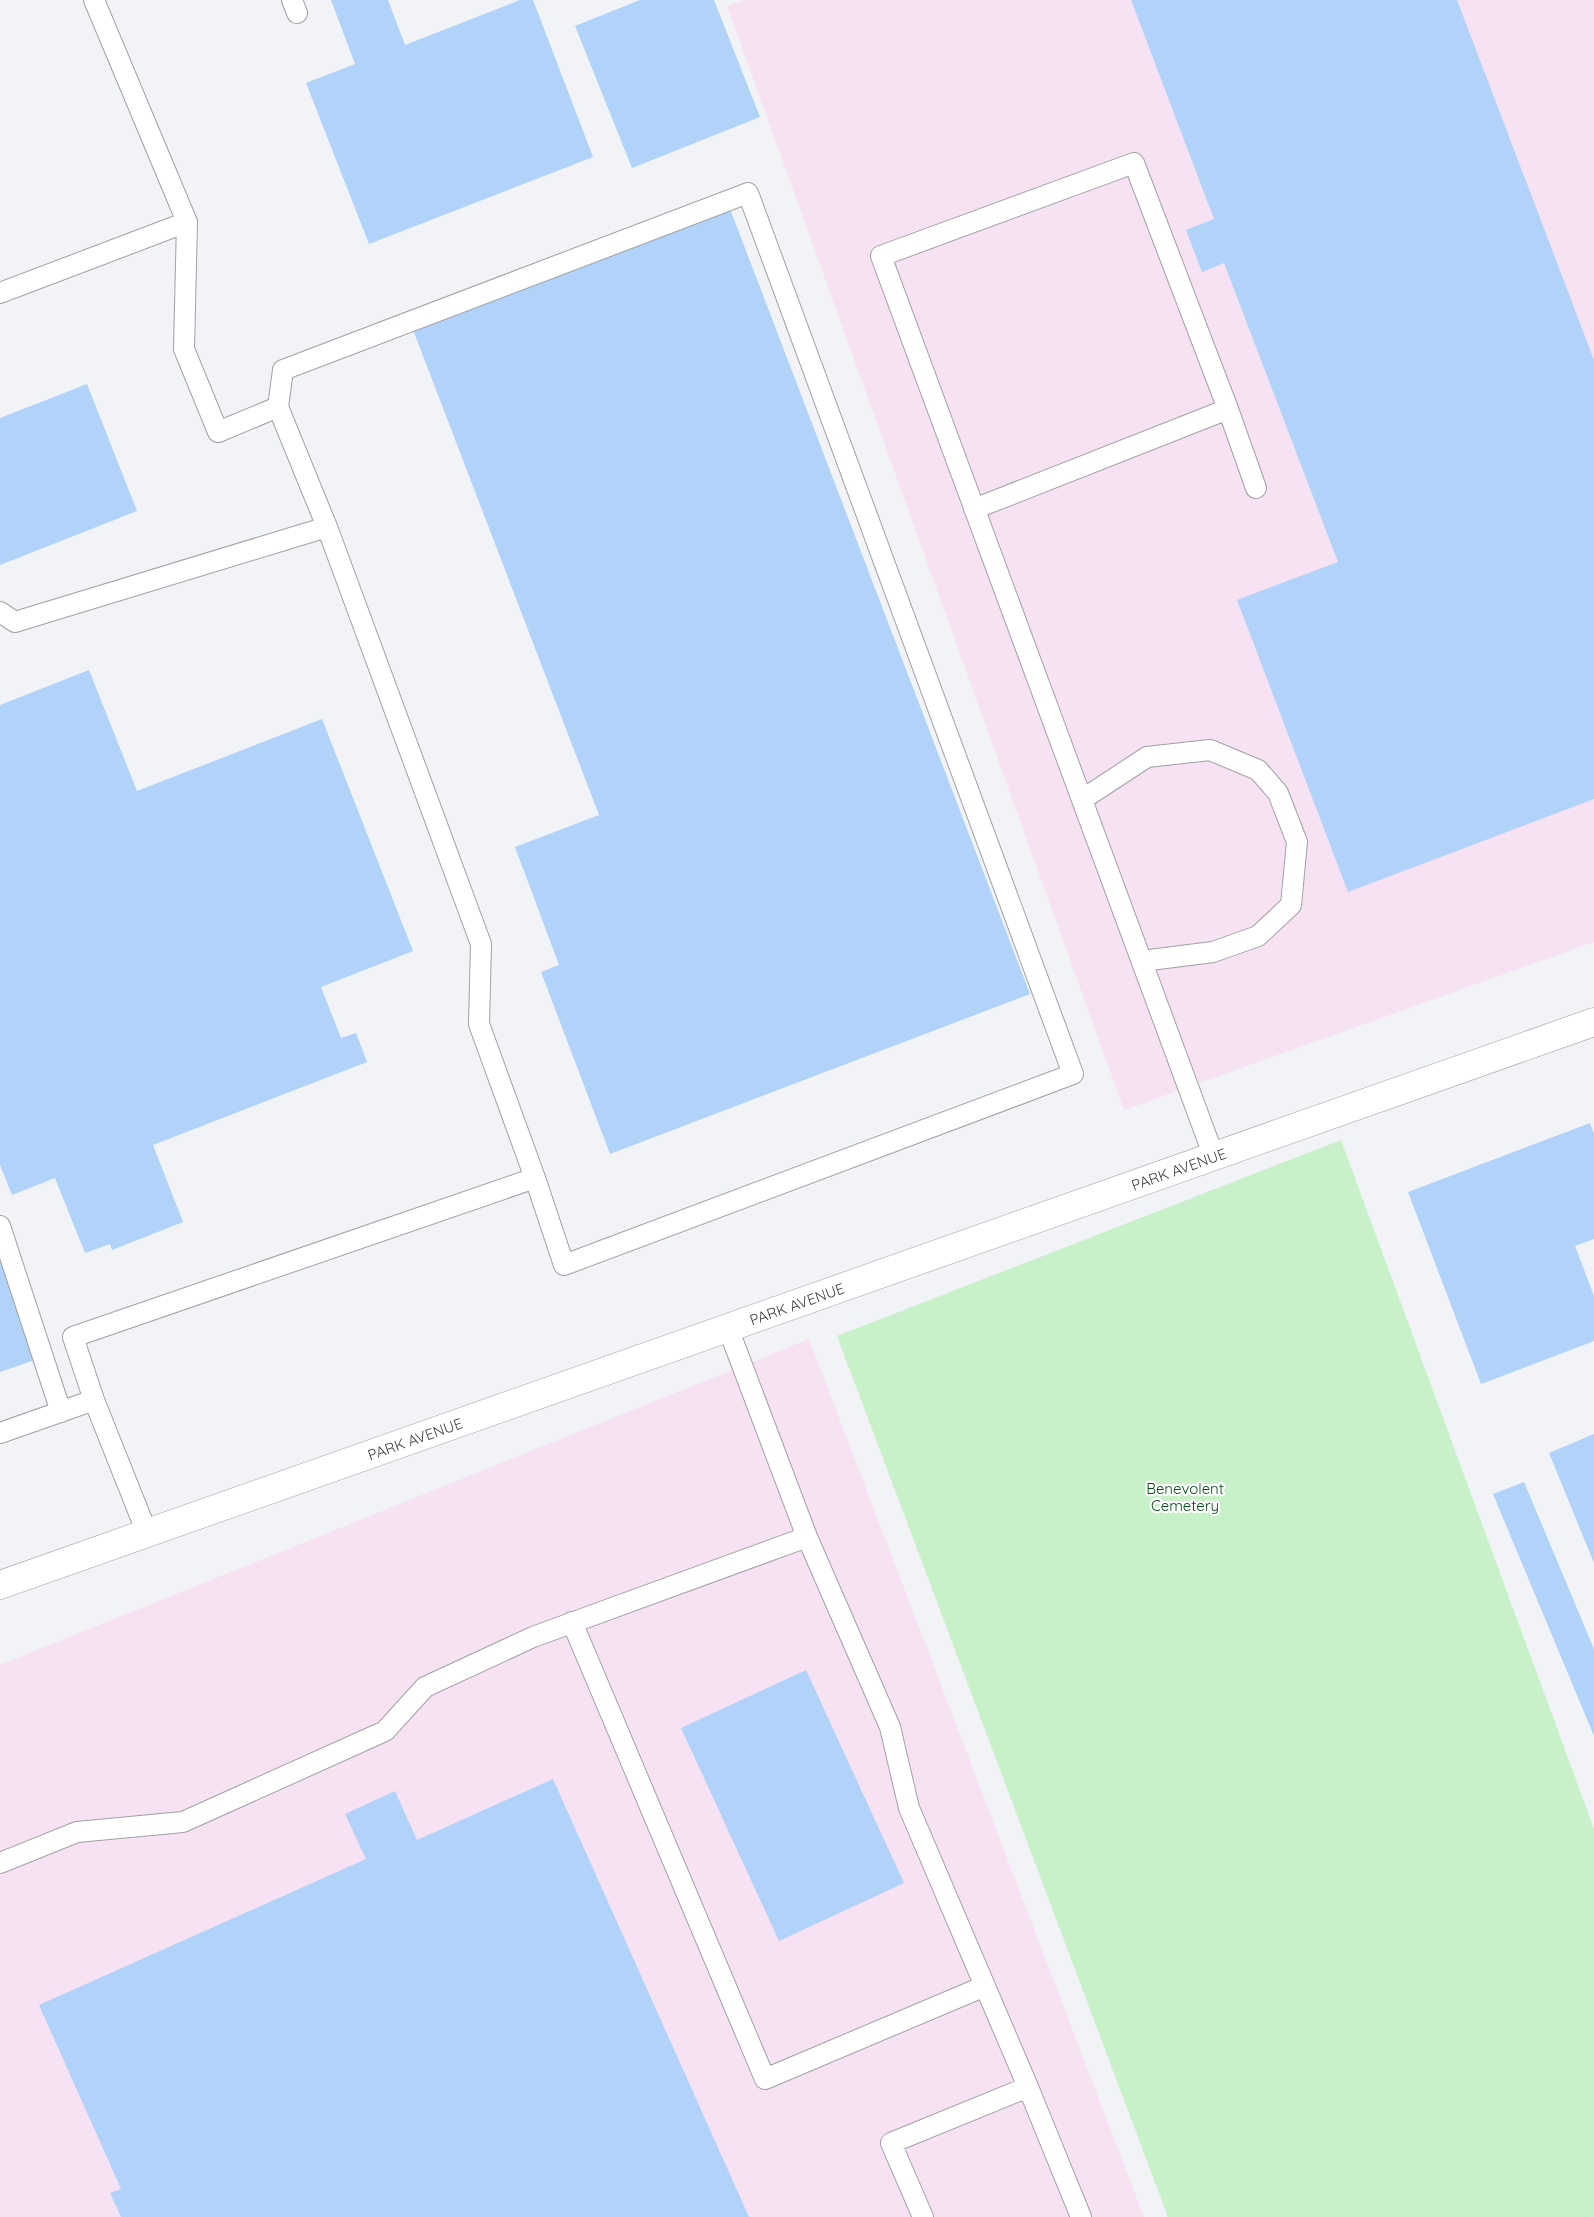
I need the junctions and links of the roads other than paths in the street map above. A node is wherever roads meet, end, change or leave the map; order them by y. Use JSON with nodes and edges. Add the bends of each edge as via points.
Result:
{"nodes":[{"id":1,"x":94,"y":0,"type":"edge"},
{"id":2,"x":187,"y":222,"type":"junction"},
{"id":3,"x":0,"y":293,"type":"edge"},
{"id":4,"x":278,"y":407,"type":"junction"},
{"id":5,"x":1228,"y":409,"type":"junction"},
{"id":6,"x":1256,"y":488,"type":"dead end"},
{"id":7,"x":974,"y":509,"type":"junction"},
{"id":8,"x":326,"y":527,"type":"junction"},
{"id":9,"x":0,"y":612,"type":"edge"},
{"id":10,"x":1083,"y":799,"type":"junction"},
{"id":11,"x":1142,"y":961,"type":"junction"},
{"id":12,"x":1594,"y":1022,"type":"edge"},
{"id":13,"x":1214,"y":1157,"type":"junction"},
{"id":14,"x":535,"y":1178,"type":"junction"},
{"id":15,"x":0,"y":1226,"type":"edge"},
{"id":16,"x":728,"y":1328,"type":"junction"},
{"id":17,"x":94,"y":1400,"type":"junction"},
{"id":18,"x":60,"y":1412,"type":"junction"},
{"id":19,"x":0,"y":1433,"type":"edge"},
{"id":20,"x":147,"y":1534,"type":"junction"},
{"id":21,"x":807,"y":1537,"type":"junction"},
{"id":22,"x":0,"y":1585,"type":"edge"},
{"id":23,"x":572,"y":1622,"type":"junction"},
{"id":24,"x":0,"y":1863,"type":"edge"},
{"id":25,"x":985,"y":1986,"type":"junction"},
{"id":26,"x":1028,"y":2087,"type":"junction"},
{"id":27,"x":924,"y":2217,"type":"edge"},
{"id":28,"x":1081,"y":2217,"type":"edge"}],
"edges":[{"from":1,"to":2,"type":"lane"},
{"from":2,"to":3,"type":"lane"},
{"from":2,"to":4,"type":"lane","via":[[184,349],[218,432]]},
{"from":4,"to":8,"type":"lane"},
{"from":4,"to":14,"type":"lane","via":[[283,370],[748,193],[1073,1074],[564,1265]]},
{"from":5,"to":6,"type":"lane"},
{"from":5,"to":7,"type":"lane"},
{"from":5,"to":7,"type":"lane","via":[[1134,163],[881,256]]},
{"from":7,"to":10,"type":"lane"},
{"from":8,"to":9,"type":"lane","via":[[15,622]]},
{"from":8,"to":14,"type":"lane","via":[[481,944],[479,1024]]},
{"from":10,"to":11,"type":"lane"},
{"from":10,"to":11,"type":"lane","via":[[1147,757],[1210,750],[1258,770],[1278,793],[1297,842],[1291,905],[1258,936],[1213,952]]},
{"from":11,"to":13,"type":"lane"},
{"from":12,"to":13,"type":"street","name":"PARK AVENUE"},
{"from":13,"to":16,"type":"street","name":"PARK AVENUE"},
{"from":14,"to":17,"type":"lane","via":[[73,1337]]},
{"from":15,"to":18,"type":"lane"},
{"from":16,"to":20,"type":"street","name":"PARK AVENUE"},
{"from":16,"to":21,"type":"lane"},
{"from":17,"to":18,"type":"lane"},
{"from":17,"to":20,"type":"lane"},
{"from":18,"to":19,"type":"lane"},
{"from":20,"to":22,"type":"street","name":"PARK AVENUE"},
{"from":21,"to":23,"type":"lane"},
{"from":21,"to":25,"type":"lane","via":[[890,1727],[909,1808]]},
{"from":23,"to":24,"type":"lane","via":[[425,1687],[385,1731],[182,1822],[77,1832]]},
{"from":23,"to":25,"type":"lane","via":[[765,2079]]},
{"from":25,"to":26,"type":"lane"},
{"from":26,"to":27,"type":"lane","via":[[891,2143]]},
{"from":26,"to":28,"type":"lane"}]}
